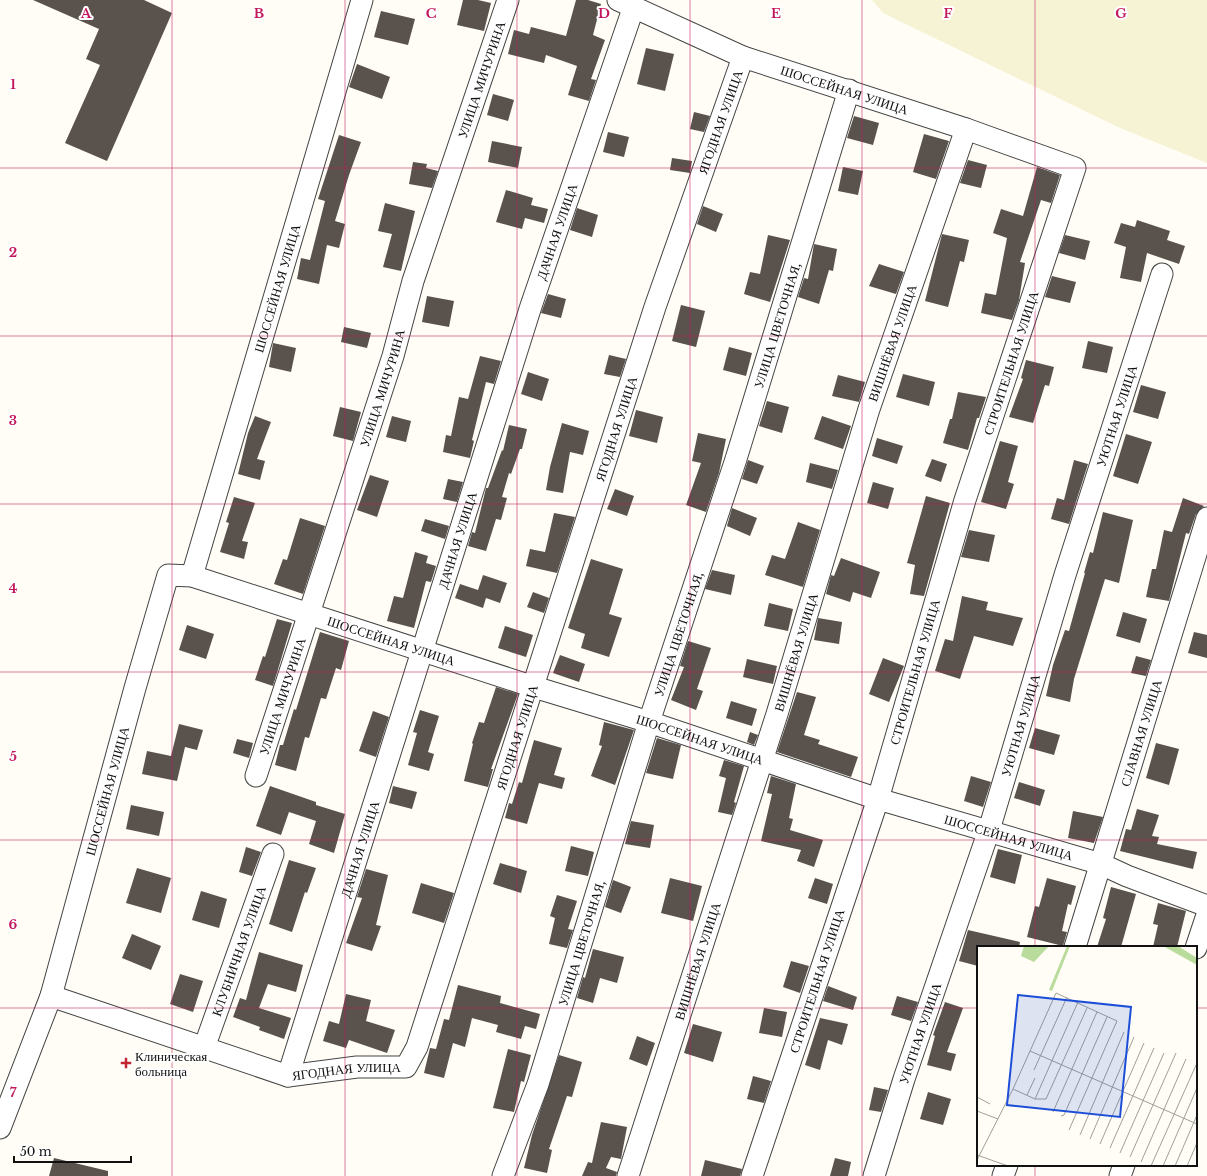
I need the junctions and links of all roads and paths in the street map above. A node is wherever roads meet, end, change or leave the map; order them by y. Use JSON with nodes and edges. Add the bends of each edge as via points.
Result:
{"nodes":[{"id":1,"x":362,"y":0,"type":"edge"},
{"id":2,"x":508,"y":0,"type":"edge"},
{"id":3,"x":626,"y":3,"type":"edge"},
{"id":4,"x":743,"y":57,"type":"junction"},
{"id":5,"x":849,"y":90,"type":"junction"},
{"id":6,"x":966,"y":129,"type":"junction"},
{"id":7,"x":1075,"y":168,"type":"joint"},
{"id":8,"x":1162,"y":274,"type":"dead end"},
{"id":9,"x":1207,"y":518,"type":"edge"},
{"id":10,"x":192,"y":576,"type":"junction"},
{"id":11,"x":310,"y":614,"type":"junction"},
{"id":12,"x":423,"y":652,"type":"junction"},
{"id":13,"x":534,"y":687,"type":"junction"},
{"id":14,"x":649,"y":722,"type":"junction"},
{"id":15,"x":761,"y":760,"type":"junction"},
{"id":16,"x":256,"y":776,"type":"dead end"},
{"id":17,"x":878,"y":799,"type":"junction"},
{"id":18,"x":989,"y":830,"type":"junction"},
{"id":19,"x":273,"y":854,"type":"dead end"},
{"id":20,"x":1101,"y":864,"type":"junction"},
{"id":21,"x":1207,"y":906,"type":"edge"},
{"id":22,"x":1207,"y":915,"type":"edge"},
{"id":23,"x":1075,"y":946,"type":"edge"},
{"id":24,"x":1197,"y":946,"type":"edge"},
{"id":25,"x":49,"y":1001,"type":"junction"},
{"id":26,"x":204,"y":1048,"type":"junction"},
{"id":27,"x":288,"y":1076,"type":"junction"},
{"id":28,"x":0,"y":1128,"type":"edge"},
{"id":29,"x":1006,"y":1166,"type":"edge"},
{"id":30,"x":1124,"y":1166,"type":"edge"},
{"id":31,"x":503,"y":1176,"type":"edge"},
{"id":32,"x":628,"y":1176,"type":"edge"},
{"id":33,"x":752,"y":1176,"type":"edge"},
{"id":34,"x":874,"y":1176,"type":"edge"},
{"id":35,"x":1003,"y":1176,"type":"edge"},
{"id":36,"x":1120,"y":1176,"type":"edge"}],
"edges":[{"from":1,"to":10,"type":"street","name":"ШОССЕЙНАЯ УЛИЦА"},
{"from":2,"to":11,"type":"street","name":"УЛИЦА МИЧУРИНА","via":[[413,281],[393,356]]},
{"from":3,"to":4,"type":"street","name":"ШОССЕЙНАЯ УЛИЦА"},
{"from":3,"to":12,"type":"street","name":"ДАЧНАЯ УЛИЦА"},
{"from":4,"to":5,"type":"street","name":"ШОССЕЙНАЯ УЛИЦА"},
{"from":4,"to":13,"type":"street","name":"ЯГОДНАЯ УЛИЦА","via":[[655,307]]},
{"from":5,"to":6,"type":"street","name":"ШОССЕЙНАЯ УЛИЦА"},
{"from":5,"to":14,"type":"street","name":"УЛИЦА ЦВЕТОЧНАЯ,","via":[[736,459]]},
{"from":6,"to":7,"type":"street","name":"ШОССЕЙНАЯ УЛИЦА"},
{"from":6,"to":15,"type":"street","name":"ВИШНЁВАЯ УЛИЦА","via":[[869,409]]},
{"from":7,"to":17,"type":"street","name":"СТРОИТЕЛЬНАЯ УЛИЦА","via":[[965,500]]},
{"from":8,"to":18,"type":"street","name":"УЮТНАЯ УЛИЦА","via":[[1064,575]]},
{"from":9,"to":20,"type":"street","name":"СЛАВНАЯ УЛИЦА"},
{"from":10,"to":11,"type":"street","name":"ШОССЕЙНАЯ УЛИЦА"},
{"from":10,"to":25,"type":"street","name":"ШОССЕЙНАЯ УЛИЦА","via":[[168,575]]},
{"from":11,"to":12,"type":"street","name":"ШОССЕЙНАЯ УЛИЦА"},
{"from":11,"to":16,"type":"street","name":"УЛИЦА МИЧУРИНА"},
{"from":12,"to":13,"type":"street","name":"ШОССЕЙНАЯ УЛИЦА"},
{"from":12,"to":27,"type":"street","name":"ДАЧНАЯ УЛИЦА"},
{"from":13,"to":14,"type":"street","name":"ШОССЕЙНАЯ УЛИЦА"},
{"from":13,"to":27,"type":"street","name":"ЯГОДНАЯ УЛИЦА","via":[[417,1047],[406,1067],[357,1067]]},
{"from":14,"to":15,"type":"street","name":"ШОССЕЙНАЯ УЛИЦА"},
{"from":14,"to":31,"type":"street","name":"УЛИЦА ЦВЕТОЧНАЯ,","via":[[538,1084]]},
{"from":15,"to":17,"type":"street","name":"ШОССЕЙНАЯ УЛИЦА"},
{"from":15,"to":32,"type":"street","name":"ВИШНЁВАЯ УЛИЦА"},
{"from":17,"to":18,"type":"street","name":"ШОССЕЙНАЯ УЛИЦА"},
{"from":17,"to":33,"type":"street","name":"СТРОИТЕЛЬНАЯ УЛИЦА"},
{"from":18,"to":20,"type":"street","name":"ШОССЕЙНАЯ УЛИЦА"},
{"from":18,"to":34,"type":"street","name":"УЮТНАЯ УЛИЦА"},
{"from":19,"to":26,"type":"street","name":"КЛУБНИЧНАЯ УЛИЦА"},
{"from":20,"to":21,"type":"street","name":"ШОССЕЙНАЯ УЛИЦА"},
{"from":20,"to":23,"type":"street","name":"СЛАВНАЯ УЛИЦА"},
{"from":22,"to":24,"type":"street"},
{"from":25,"to":26,"type":"street","name":"ЯГОДНАЯ УЛИЦА"},
{"from":25,"to":28,"type":"street"},
{"from":26,"to":27,"type":"street","name":"ЯГОДНАЯ УЛИЦА"},
{"from":29,"to":35,"type":"street"},
{"from":30,"to":36,"type":"street"}]}
